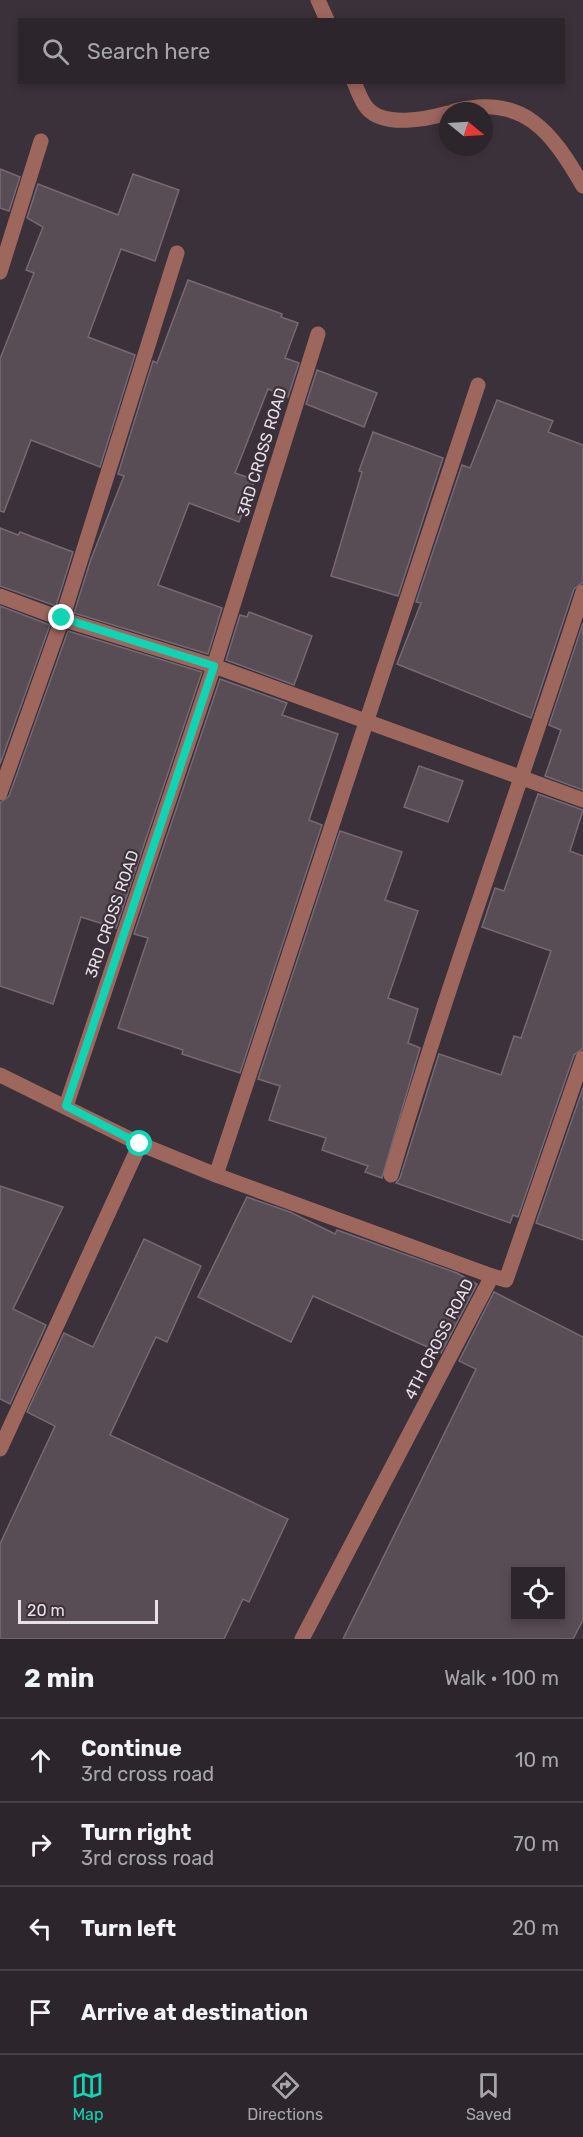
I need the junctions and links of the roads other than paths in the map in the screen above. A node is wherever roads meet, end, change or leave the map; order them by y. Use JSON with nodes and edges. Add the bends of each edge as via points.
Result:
{"nodes":[{"id":1,"x":318,"y":0,"type":"edge"},
{"id":2,"x":326,"y":18,"type":"edge"},
{"id":3,"x":355,"y":84,"type":"edge"},
{"id":4,"x":493,"y":106,"type":"edge"},
{"id":5,"x":439,"y":116,"type":"edge"},
{"id":6,"x":41,"y":141,"type":"dead end"},
{"id":7,"x":583,"y":186,"type":"edge"},
{"id":8,"x":177,"y":253,"type":"dead end"},
{"id":9,"x":0,"y":272,"type":"edge"},
{"id":10,"x":318,"y":334,"type":"dead end"},
{"id":11,"x":478,"y":385,"type":"dead end"},
{"id":12,"x":583,"y":592,"type":"edge"},
{"id":13,"x":0,"y":596,"type":"edge"},
{"id":14,"x":62,"y":618,"type":"junction"},
{"id":15,"x":214,"y":666,"type":"junction"},
{"id":16,"x":368,"y":721,"type":"junction"},
{"id":17,"x":524,"y":776,"type":"junction"},
{"id":18,"x":0,"y":793,"type":"edge"},
{"id":19,"x":583,"y":800,"type":"edge"},
{"id":20,"x":583,"y":1058,"type":"edge"},
{"id":21,"x":0,"y":1075,"type":"edge"},
{"id":22,"x":66,"y":1106,"type":"junction"},
{"id":23,"x":140,"y":1144,"type":"junction"},
{"id":24,"x":216,"y":1175,"type":"junction"},
{"id":25,"x":391,"y":1175,"type":"dead end"},
{"id":26,"x":492,"y":1276,"type":"junction"},
{"id":27,"x":1,"y":1443,"type":"edge"},
{"id":28,"x":302,"y":1639,"type":"edge"}],
"edges":[{"from":1,"to":2,"type":"street"},
{"from":3,"to":5,"type":"street","via":[[368,110],[381,116],[404,121]]},
{"from":4,"to":7,"type":"street","via":[[518,114],[550,134]]},
{"from":6,"to":9,"type":"street"},
{"from":8,"to":14,"type":"street"},
{"from":10,"to":15,"type":"street","name":"3RD CROSS ROAD"},
{"from":11,"to":16,"type":"street"},
{"from":12,"to":17,"type":"street"},
{"from":13,"to":14,"type":"street"},
{"from":14,"to":15,"type":"street"},
{"from":14,"to":18,"type":"street"},
{"from":15,"to":16,"type":"street"},
{"from":15,"to":22,"type":"street","name":"3RD CROSS ROAD"},
{"from":16,"to":17,"type":"street"},
{"from":16,"to":24,"type":"street"},
{"from":17,"to":19,"type":"street"},
{"from":17,"to":25,"type":"street","via":[[433,1032]]},
{"from":20,"to":26,"type":"street","name":"4TH CROSS ROAD","via":[[506,1280]]},
{"from":21,"to":22,"type":"street"},
{"from":22,"to":23,"type":"street"},
{"from":23,"to":24,"type":"street"},
{"from":23,"to":27,"type":"street"},
{"from":24,"to":26,"type":"street"},
{"from":26,"to":28,"type":"street","name":"4TH CROSS ROAD"}]}
